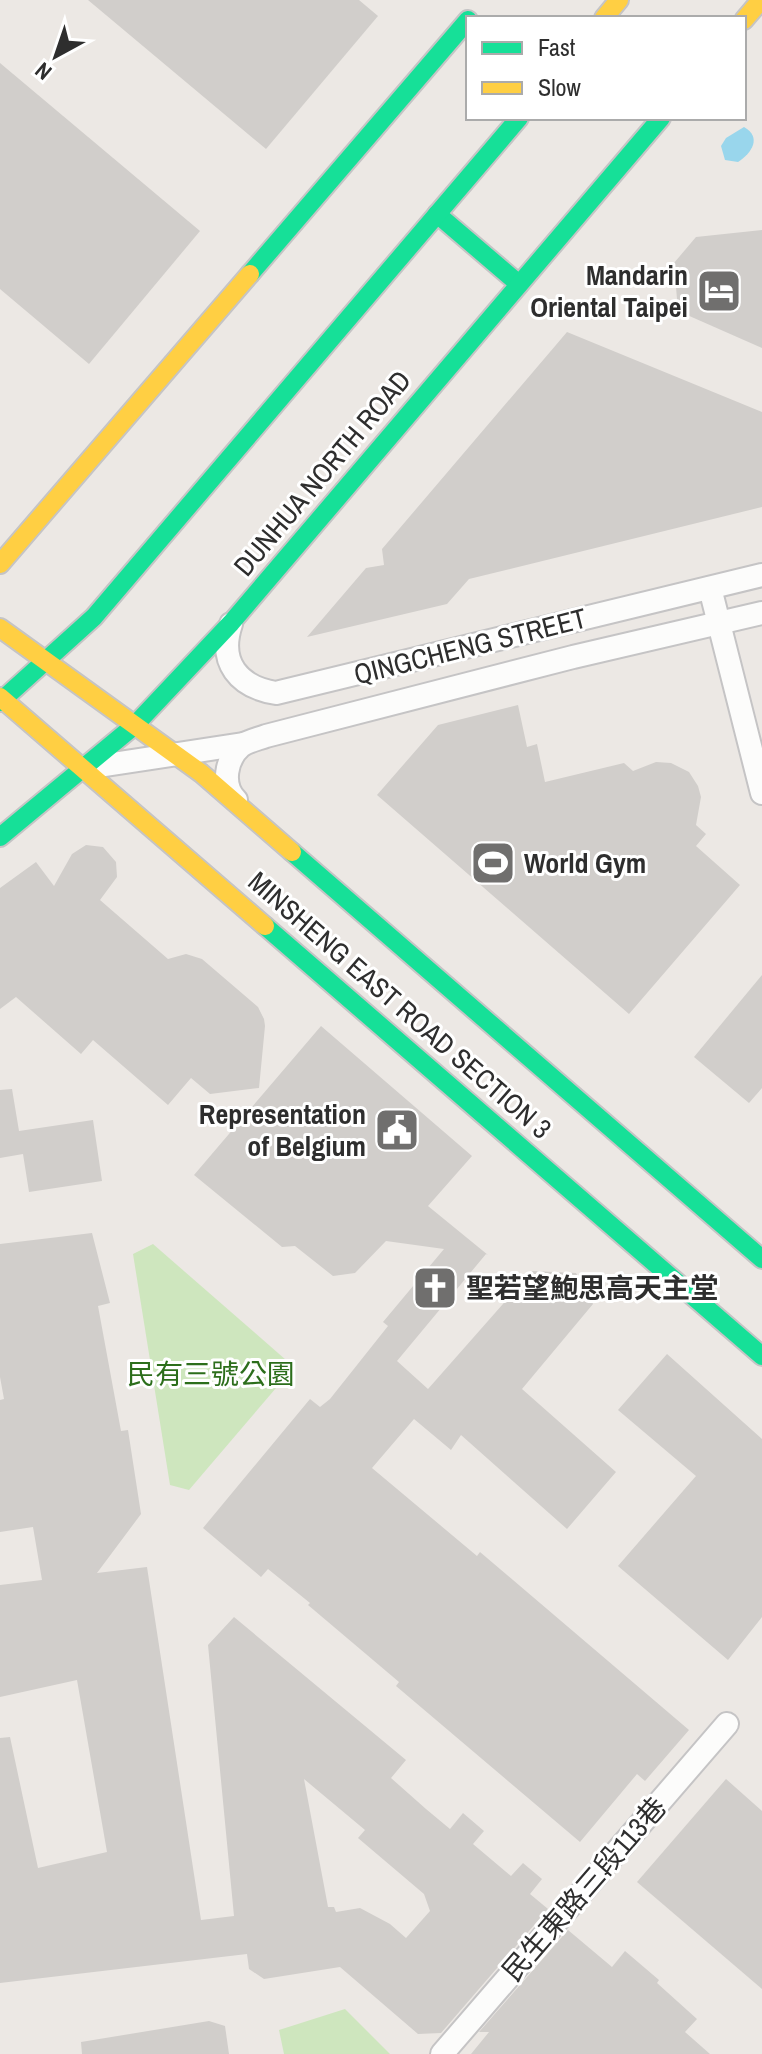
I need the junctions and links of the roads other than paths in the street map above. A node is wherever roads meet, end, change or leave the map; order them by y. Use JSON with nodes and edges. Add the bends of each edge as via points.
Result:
{"nodes":[{"id":1,"x":619,"y":0,"type":"edge"},
{"id":2,"x":761,"y":0,"type":"edge"},
{"id":3,"x":606,"y":16,"type":"edge"},
{"id":4,"x":746,"y":18,"type":"edge"},
{"id":5,"x":466,"y":23,"type":"edge"},
{"id":6,"x":517,"y":120,"type":"edge"},
{"id":7,"x":659,"y":120,"type":"edge"},
{"id":8,"x":437,"y":214,"type":"junction"},
{"id":9,"x":519,"y":284,"type":"junction"},
{"id":10,"x":0,"y":564,"type":"edge"},
{"id":11,"x":762,"y":575,"type":"edge"},
{"id":12,"x":710,"y":588,"type":"junction"},
{"id":13,"x":762,"y":613,"type":"edge"},
{"id":14,"x":231,"y":623,"type":"junction"},
{"id":15,"x":719,"y":623,"type":"junction"},
{"id":16,"x":0,"y":628,"type":"edge"},
{"id":17,"x":47,"y":662,"type":"junction"},
{"id":18,"x":1,"y":700,"type":"edge"},
{"id":19,"x":135,"y":725,"type":"junction"},
{"id":20,"x":243,"y":744,"type":"junction"},
{"id":21,"x":176,"y":755,"type":"junction"},
{"id":22,"x":83,"y":768,"type":"junction"},
{"id":23,"x":762,"y":793,"type":"edge"},
{"id":24,"x":248,"y":814,"type":"junction"},
{"id":25,"x":0,"y":837,"type":"edge"},
{"id":26,"x":762,"y":1259,"type":"edge"},
{"id":27,"x":762,"y":1356,"type":"edge"},
{"id":28,"x":727,"y":1724,"type":"dead end"},
{"id":29,"x":442,"y":2054,"type":"edge"}],
"edges":[{"from":1,"to":3,"type":"main road"},
{"from":2,"to":4,"type":"main road"},
{"from":5,"to":10,"type":"main road"},
{"from":6,"to":8,"type":"main road"},
{"from":7,"to":9,"type":"main road","name":"DUNHUA NORTH ROAD"},
{"from":8,"to":9,"type":"main road"},
{"from":8,"to":17,"type":"main road","via":[[94,617]]},
{"from":9,"to":14,"type":"main road","name":"DUNHUA NORTH ROAD"},
{"from":11,"to":12,"type":"street","name":"QINGCHENG STREET"},
{"from":12,"to":14,"type":"street","name":"QINGCHENG STREET","via":[[276,693],[259,691],[237,675],[226,650]]},
{"from":12,"to":15,"type":"street"},
{"from":13,"to":15,"type":"street","name":"QINGCHENG STREET"},
{"from":14,"to":19,"type":"main road","name":"DUNHUA NORTH ROAD"},
{"from":15,"to":20,"type":"street","name":"QINGCHENG STREET"},
{"from":15,"to":23,"type":"street"},
{"from":16,"to":17,"type":"main road","name":"MINSHENG EAST ROAD SECTION 3"},
{"from":17,"to":18,"type":"main road"},
{"from":17,"to":19,"type":"main road","name":"MINSHENG EAST ROAD SECTION 3"},
{"from":18,"to":22,"type":"main road","name":"MINSHENG EAST ROAD SECTION 3"},
{"from":19,"to":21,"type":"main road","name":"MINSHENG EAST ROAD SECTION 3"},
{"from":19,"to":22,"type":"main road","name":"DUNHUA NORTH ROAD"},
{"from":20,"to":21,"type":"street","name":"QINGCHENG STREET"},
{"from":20,"to":24,"type":"street","via":[[233,755],[227,781],[230,794]]},
{"from":21,"to":22,"type":"street","name":"QINGCHENG STREET"},
{"from":21,"to":24,"type":"main road","name":"MINSHENG EAST ROAD SECTION 3"},
{"from":22,"to":25,"type":"main road","name":"DUNHUA NORTH ROAD"},
{"from":22,"to":27,"type":"main road","name":"MINSHENG EAST ROAD SECTION 3"},
{"from":24,"to":26,"type":"main road","name":"MINSHENG EAST ROAD SECTION 3"},
{"from":28,"to":29,"type":"street","name":"民生東路三段113巷"}]}
